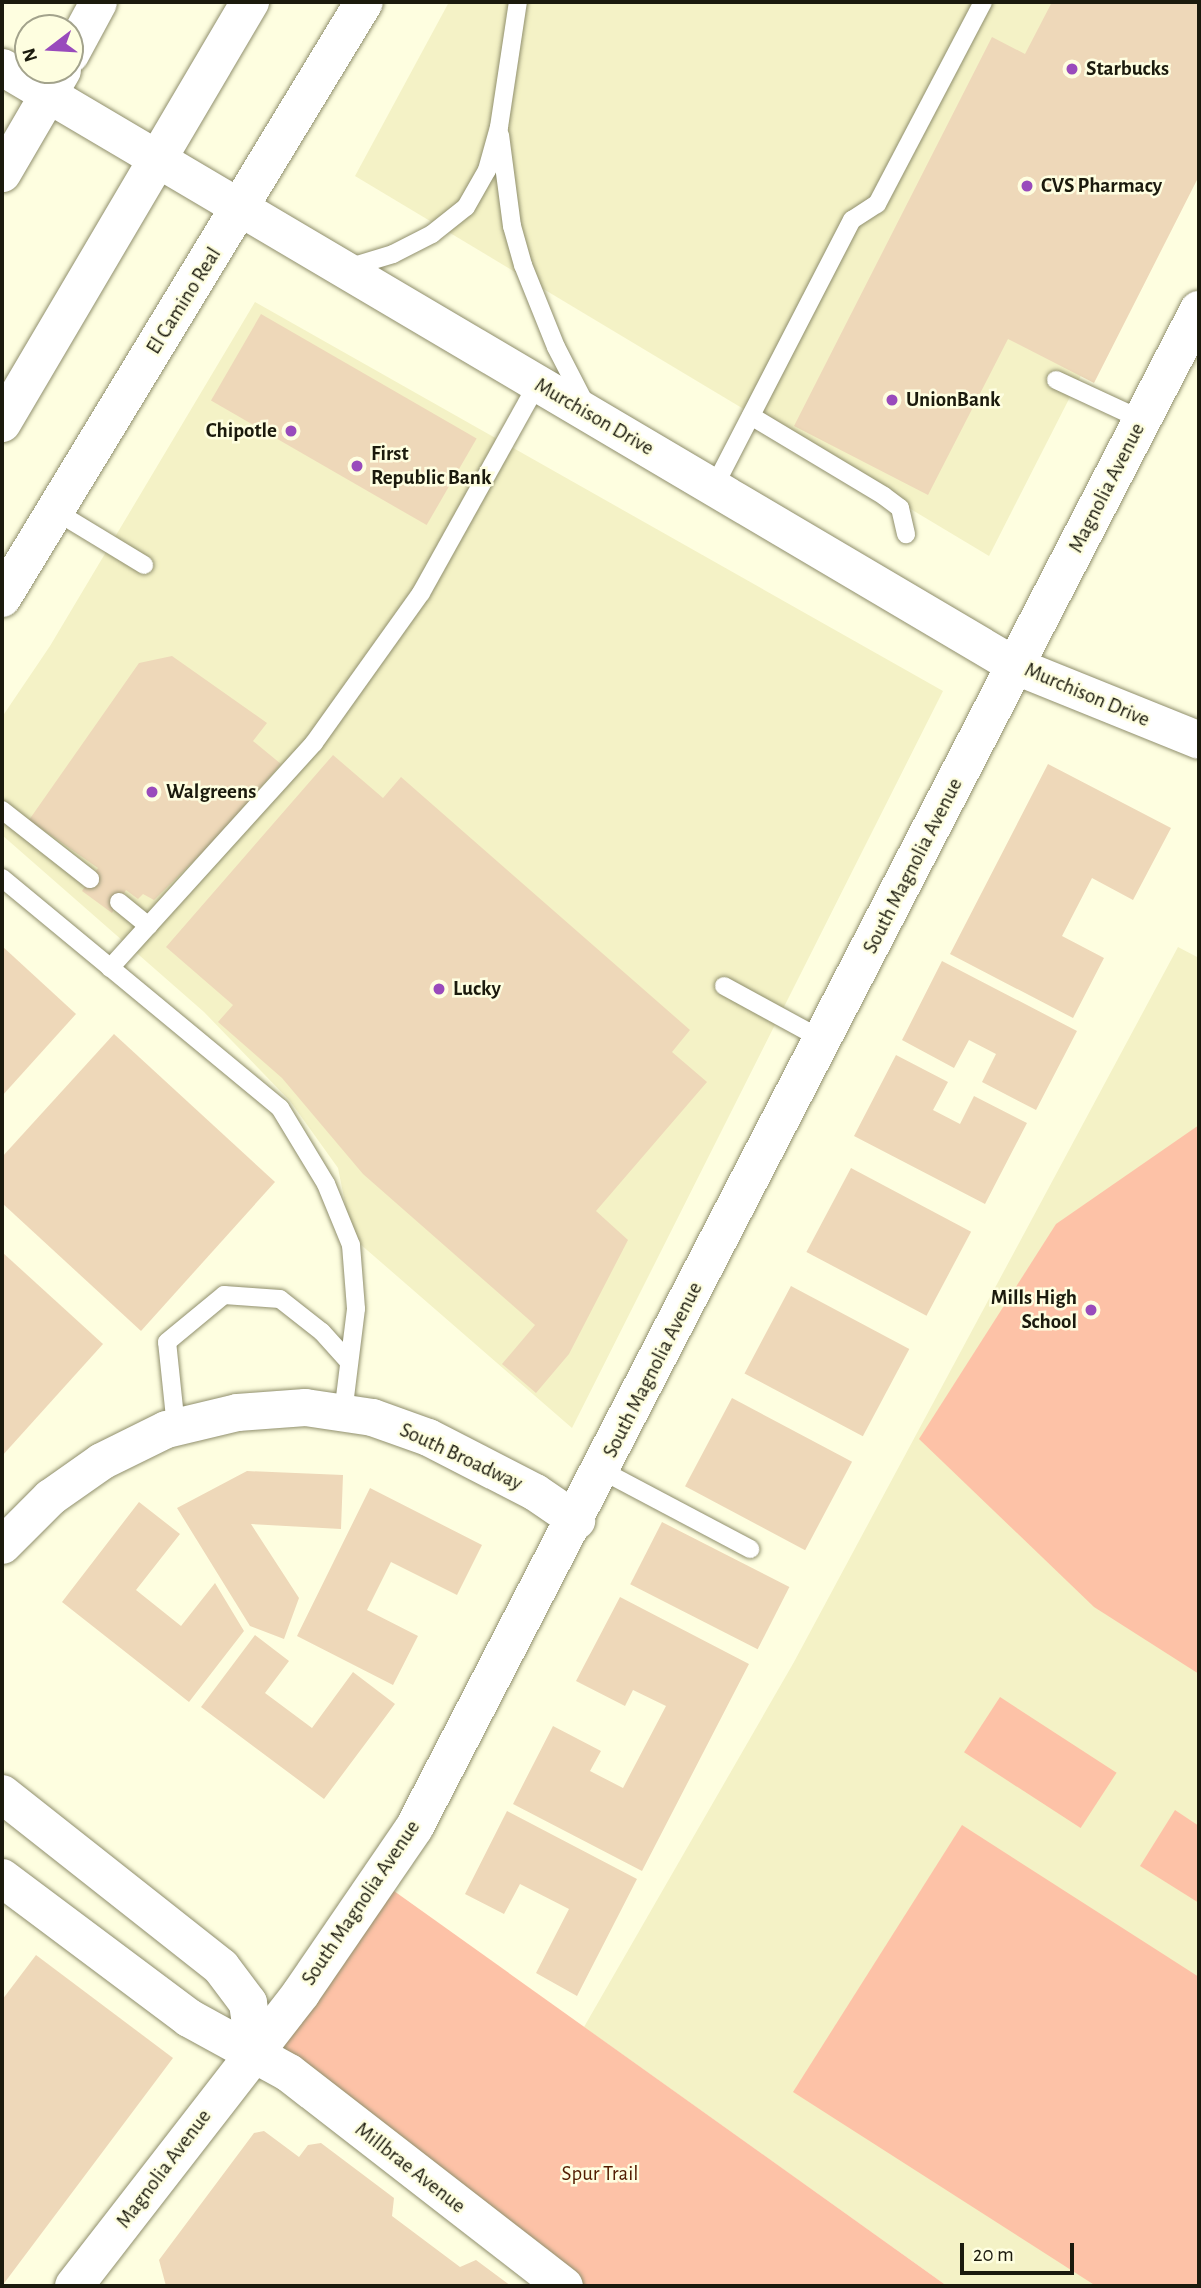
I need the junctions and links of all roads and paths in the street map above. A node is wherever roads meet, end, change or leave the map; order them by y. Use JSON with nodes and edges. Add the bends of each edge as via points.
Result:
{"nodes":[{"id":1,"x":98,"y":2,"type":"edge"},
{"id":2,"x":250,"y":2,"type":"edge"},
{"id":3,"x":364,"y":2,"type":"edge"},
{"id":4,"x":518,"y":2,"type":"edge"},
{"id":5,"x":983,"y":2,"type":"edge"},
{"id":6,"x":84,"y":28,"type":"edge"},
{"id":7,"x":54,"y":84,"type":"edge"},
{"id":8,"x":58,"y":84,"type":"edge"},
{"id":9,"x":499,"y":127,"type":"junction"},
{"id":10,"x":158,"y":159,"type":"junction"},
{"id":11,"x":2,"y":173,"type":"edge"},
{"id":12,"x":241,"y":209,"type":"junction"},
{"id":13,"x":344,"y":269,"type":"junction"},
{"id":14,"x":1199,"y":310,"type":"edge"},
{"id":15,"x":1056,"y":380,"type":"dead end"},
{"id":16,"x":538,"y":383,"type":"junction"},
{"id":17,"x":591,"y":415,"type":"junction"},
{"id":18,"x":751,"y":416,"type":"junction"},
{"id":19,"x":1142,"y":420,"type":"junction"},
{"id":20,"x":2,"y":423,"type":"edge"},
{"id":21,"x":714,"y":487,"type":"junction"},
{"id":22,"x":57,"y":512,"type":"junction"},
{"id":23,"x":906,"y":534,"type":"dead end"},
{"id":24,"x":144,"y":565,"type":"dead end"},
{"id":25,"x":2,"y":598,"type":"edge"},
{"id":26,"x":1016,"y":666,"type":"junction"},
{"id":27,"x":1199,"y":740,"type":"edge"},
{"id":28,"x":2,"y":810,"type":"edge"},
{"id":29,"x":2,"y":878,"type":"edge"},
{"id":30,"x":90,"y":879,"type":"dead end"},
{"id":31,"x":119,"y":902,"type":"dead end"},
{"id":32,"x":149,"y":926,"type":"junction"},
{"id":33,"x":110,"y":968,"type":"junction"},
{"id":34,"x":724,"y":986,"type":"dead end"},
{"id":35,"x":823,"y":1040,"type":"junction"},
{"id":36,"x":349,"y":1362,"type":"junction"},
{"id":37,"x":342,"y":1413,"type":"junction"},
{"id":38,"x":176,"y":1427,"type":"junction"},
{"id":39,"x":601,"y":1470,"type":"junction"},
{"id":40,"x":576,"y":1520,"type":"junction"},
{"id":41,"x":2,"y":1545,"type":"edge"},
{"id":42,"x":750,"y":1549,"type":"dead end"},
{"id":43,"x":2,"y":1794,"type":"edge"},
{"id":44,"x":2,"y":1878,"type":"edge"},
{"id":45,"x":255,"y":2052,"type":"junction"},
{"id":46,"x":74,"y":2286,"type":"edge"},
{"id":47,"x":564,"y":2286,"type":"edge"}],
"edges":[{"from":1,"to":6,"type":"street"},
{"from":2,"to":10,"type":"main road"},
{"from":3,"to":12,"type":"main road","name":"El Camino Real"},
{"from":4,"to":9,"type":"lane"},
{"from":5,"to":18,"type":"lane","via":[[877,204],[852,220]]},
{"from":7,"to":11,"type":"street"},
{"from":8,"to":10,"type":"street","name":"Murchison Drive"},
{"from":9,"to":13,"type":"lane","via":[[487,170],[466,206],[432,234],[393,254]]},
{"from":9,"to":17,"type":"lane","via":[[512,226],[523,265],[556,347]]},
{"from":10,"to":12,"type":"street","name":"Murchison Drive"},
{"from":10,"to":20,"type":"main road"},
{"from":12,"to":13,"type":"street","name":"Murchison Drive"},
{"from":12,"to":22,"type":"main road","name":"El Camino Real"},
{"from":13,"to":16,"type":"street","name":"Murchison Drive"},
{"from":14,"to":19,"type":"main road","name":"Magnolia Avenue"},
{"from":15,"to":19,"type":"lane"},
{"from":16,"to":17,"type":"street","name":"Murchison Drive"},
{"from":16,"to":32,"type":"lane","via":[[421,593],[323,730],[300,762]]},
{"from":17,"to":21,"type":"street","name":"Murchison Drive"},
{"from":18,"to":21,"type":"lane"},
{"from":18,"to":23,"type":"lane","via":[[900,508]]},
{"from":19,"to":26,"type":"main road","name":"Magnolia Avenue"},
{"from":21,"to":26,"type":"street","name":"Murchison Drive"},
{"from":22,"to":24,"type":"lane"},
{"from":22,"to":25,"type":"main road","name":"El Camino Real"},
{"from":26,"to":27,"type":"street","name":"Murchison Drive"},
{"from":26,"to":35,"type":"main road","name":"South Magnolia Avenue"},
{"from":28,"to":30,"type":"lane"},
{"from":29,"to":33,"type":"lane"},
{"from":31,"to":32,"type":"lane"},
{"from":32,"to":33,"type":"lane"},
{"from":33,"to":36,"type":"lane","via":[[280,1108],[326,1184],[351,1245],[356,1309]]},
{"from":34,"to":35,"type":"lane"},
{"from":35,"to":39,"type":"main road","name":"South Magnolia Avenue"},
{"from":36,"to":37,"type":"lane"},
{"from":36,"to":38,"type":"lane","via":[[322,1332],[280,1299],[224,1295],[167,1342]]},
{"from":37,"to":38,"type":"street","name":"South Broadway","via":[[304,1407],[237,1412]]},
{"from":37,"to":40,"type":"street","name":"South Broadway","via":[[372,1417],[428,1437],[535,1492]]},
{"from":38,"to":41,"type":"street","name":"South Broadway","via":[[101,1461],[50,1497]]},
{"from":39,"to":40,"type":"main road","name":"South Magnolia Avenue"},
{"from":39,"to":42,"type":"lane"},
{"from":40,"to":45,"type":"main road","name":"South Magnolia Avenue","via":[[414,1828]]},
{"from":43,"to":45,"type":"main road","via":[[221,1967],[248,2003]]},
{"from":44,"to":45,"type":"main road","name":"Millbrae Avenue","via":[[189,2018]]},
{"from":45,"to":46,"type":"main road","name":"Magnolia Avenue"},
{"from":45,"to":47,"type":"main road","name":"Millbrae Avenue","via":[[289,2073]]}]}
